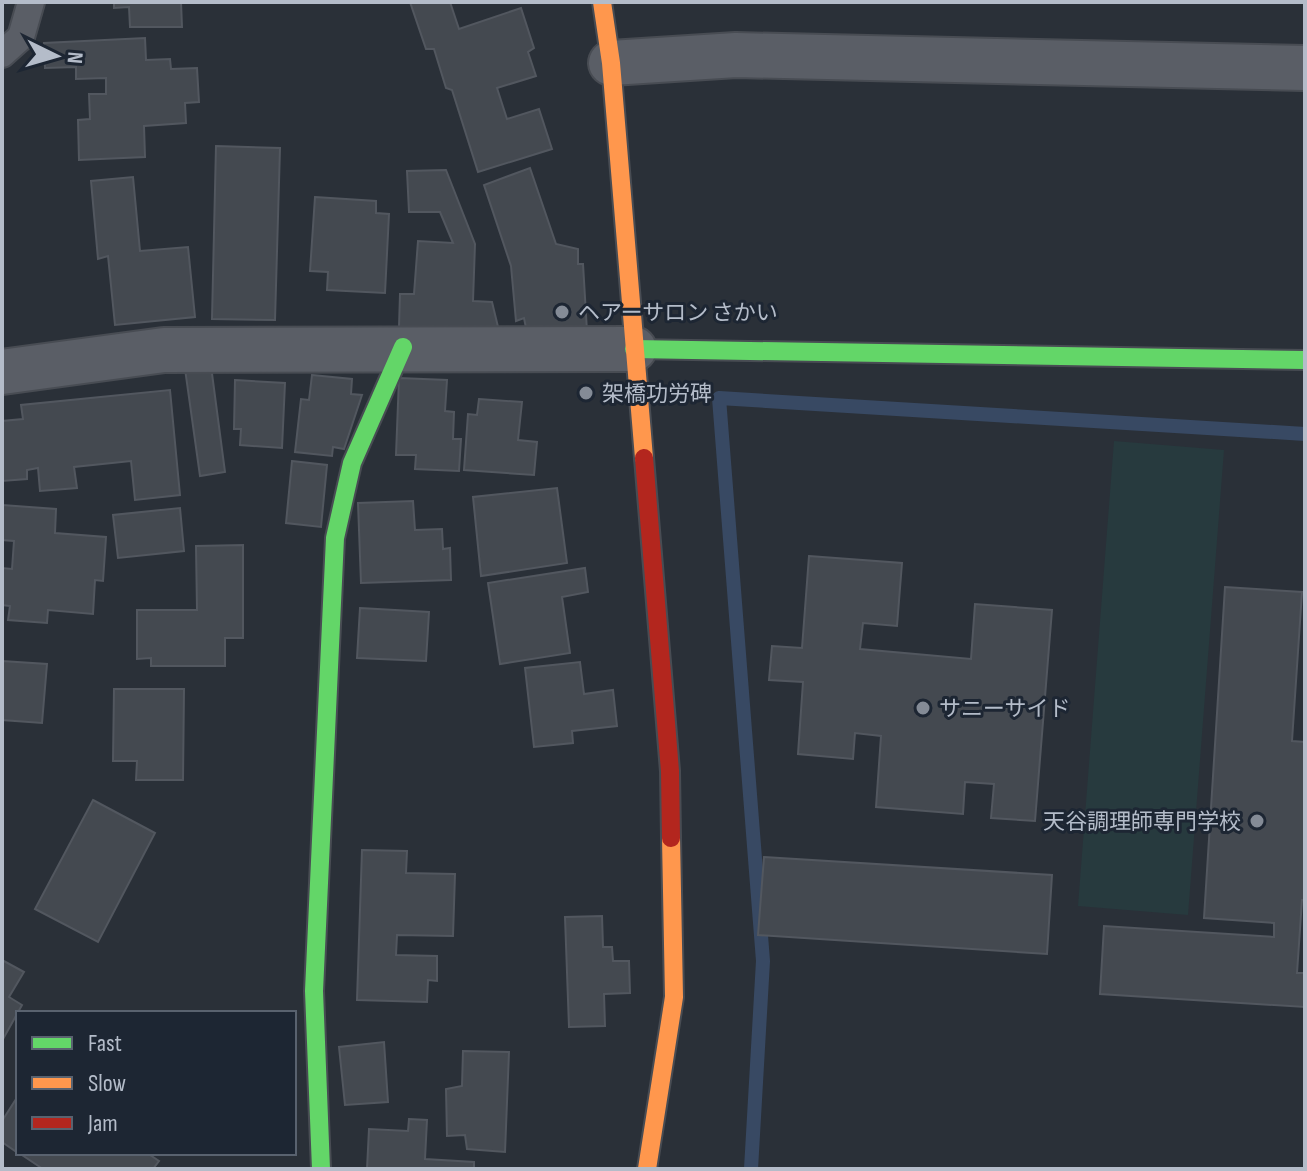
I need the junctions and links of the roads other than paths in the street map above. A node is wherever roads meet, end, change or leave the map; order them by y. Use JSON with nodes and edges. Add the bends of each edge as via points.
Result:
{"nodes":[{"id":1,"x":31,"y":2,"type":"edge"},
{"id":2,"x":602,"y":2,"type":"edge"},
{"id":3,"x":2,"y":54,"type":"edge"},
{"id":4,"x":611,"y":63,"type":"junction"},
{"id":5,"x":1305,"y":68,"type":"edge"},
{"id":6,"x":403,"y":347,"type":"junction"},
{"id":7,"x":634,"y":349,"type":"junction"},
{"id":8,"x":1305,"y":360,"type":"edge"},
{"id":9,"x":2,"y":372,"type":"edge"},
{"id":10,"x":321,"y":1169,"type":"edge"},
{"id":11,"x":647,"y":1169,"type":"edge"}],
"edges":[{"from":1,"to":3,"type":"lane","via":[[21,37]]},
{"from":2,"to":4,"type":"street"},
{"from":4,"to":5,"type":"street","via":[[736,55]]},
{"from":4,"to":7,"type":"street"},
{"from":6,"to":7,"type":"street"},
{"from":6,"to":9,"type":"street","via":[[164,350]]},
{"from":6,"to":10,"type":"street","via":[[352,463],[335,538],[314,991]]},
{"from":7,"to":8,"type":"street"},
{"from":7,"to":11,"type":"street","via":[[670,771],[674,997]]}]}
